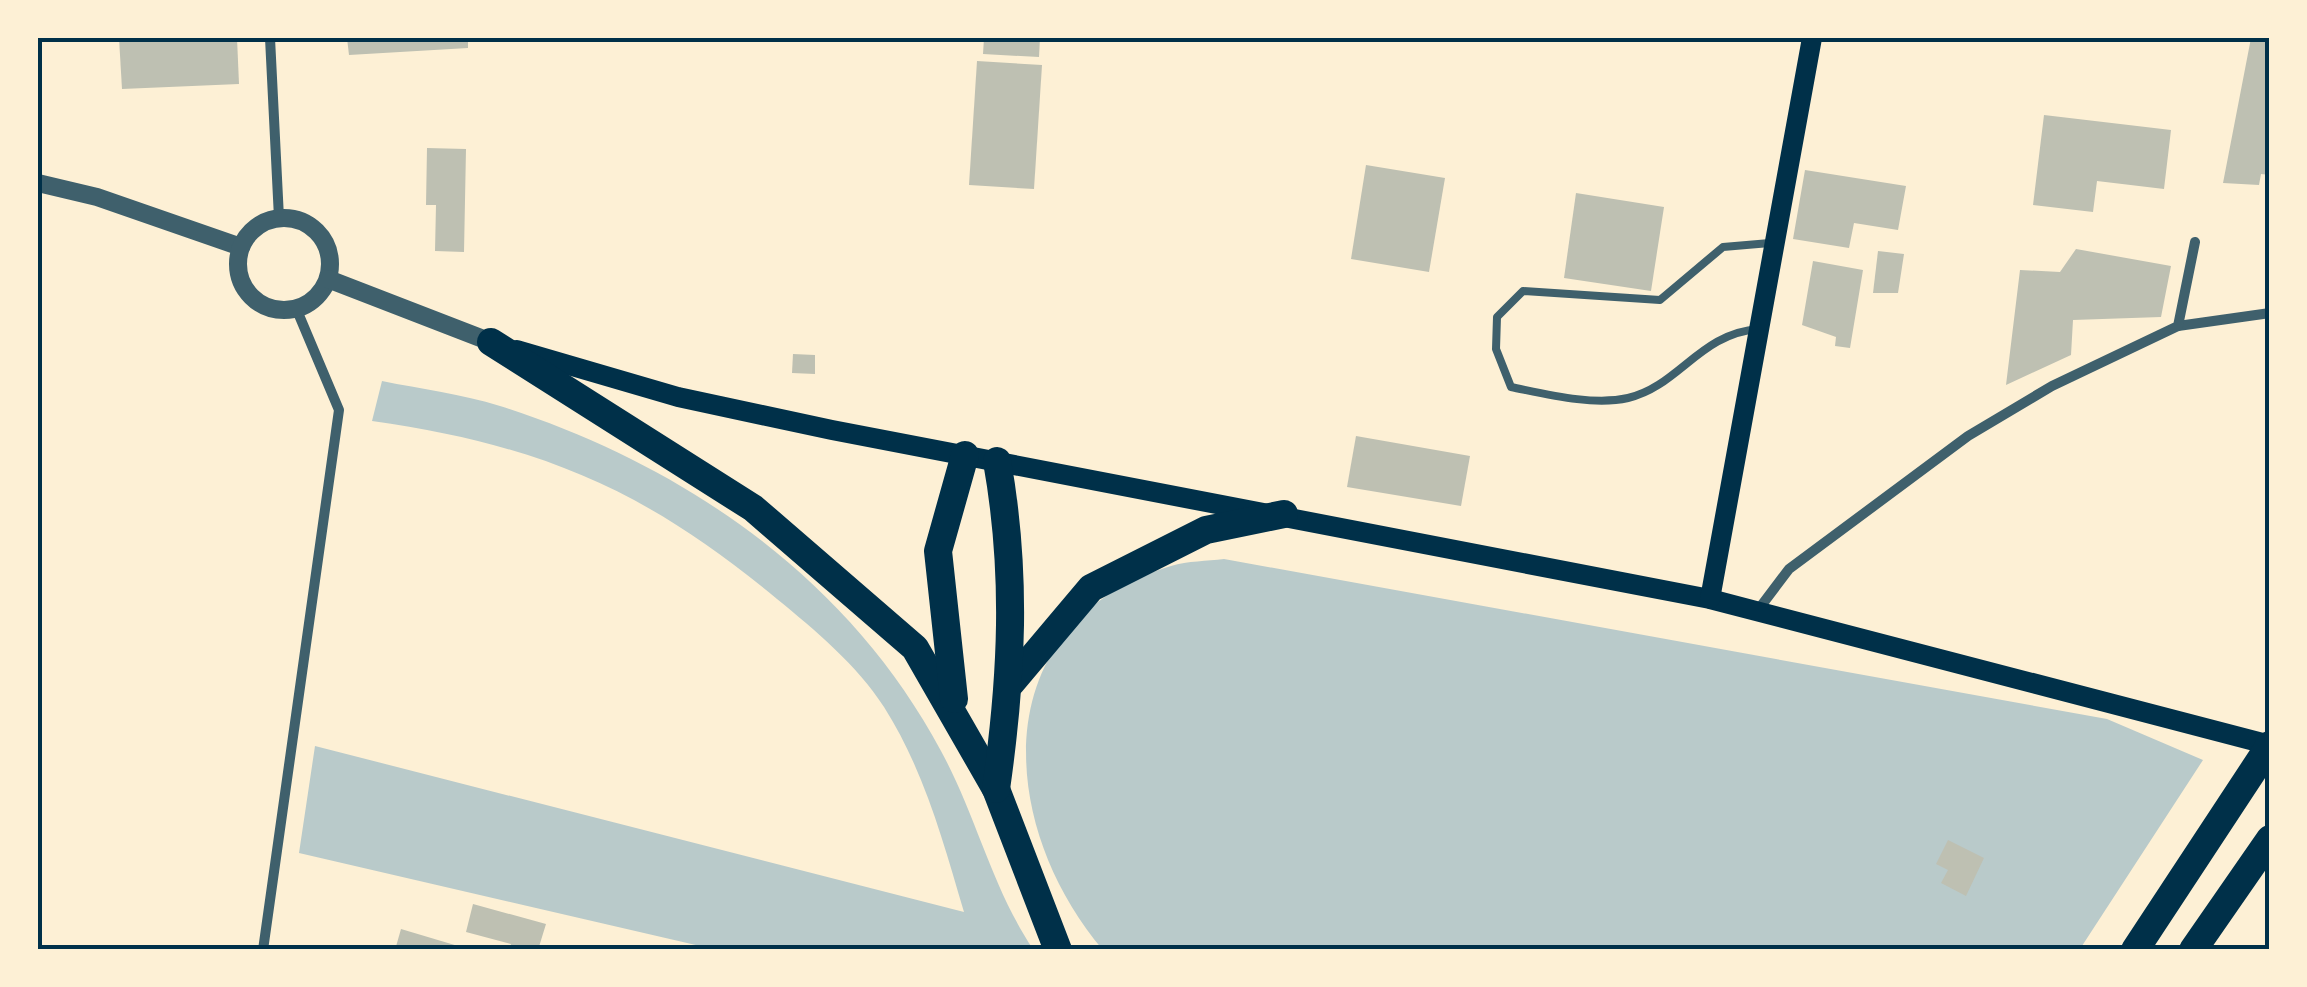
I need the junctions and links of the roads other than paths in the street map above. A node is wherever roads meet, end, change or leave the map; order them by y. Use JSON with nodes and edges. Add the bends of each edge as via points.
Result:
{"nodes":[{"id":1,"x":270,"y":38,"type":"edge"},
{"id":2,"x":1812,"y":38,"type":"edge"},
{"id":3,"x":38,"y":183,"type":"edge"},
{"id":4,"x":279,"y":218,"type":"junction"},
{"id":5,"x":2195,"y":242,"type":"dead end"},
{"id":6,"x":1774,"y":243,"type":"junction"},
{"id":7,"x":241,"y":247,"type":"junction"},
{"id":8,"x":328,"y":278,"type":"junction"},
{"id":9,"x":296,"y":308,"type":"junction"},
{"id":10,"x":2270,"y":313,"type":"edge"},
{"id":11,"x":2178,"y":326,"type":"junction"},
{"id":12,"x":1758,"y":329,"type":"junction"},
{"id":13,"x":491,"y":342,"type":"junction"},
{"id":14,"x":965,"y":455,"type":"junction"},
{"id":15,"x":997,"y":461,"type":"junction"},
{"id":16,"x":1284,"y":514,"type":"junction"},
{"id":17,"x":1710,"y":598,"type":"junction"},
{"id":18,"x":1757,"y":611,"type":"junction"},
{"id":19,"x":1011,"y":683,"type":"junction"},
{"id":20,"x":956,"y":714,"type":"junction"},
{"id":21,"x":2270,"y":745,"type":"edge"},
{"id":22,"x":996,"y":789,"type":"junction"},
{"id":23,"x":2267,"y":843,"type":"edge"},
{"id":24,"x":263,"y":950,"type":"edge"},
{"id":25,"x":1058,"y":950,"type":"edge"},
{"id":26,"x":2135,"y":950,"type":"edge"},
{"id":27,"x":2193,"y":950,"type":"edge"}],
"edges":[{"from":1,"to":4,"type":"street"},
{"from":2,"to":6,"type":"main road"},
{"from":3,"to":7,"type":"street","via":[[97,196]]},
{"from":4,"to":7,"type":"street","via":[[256,227]]},
{"from":4,"to":8,"type":"street","via":[[320,235],[328,248]]},
{"from":5,"to":11,"type":"street"},
{"from":6,"to":12,"type":"main road"},
{"from":6,"to":12,"type":"lane","via":[[1723,247],[1660,300],[1523,292],[1497,317],[1496,348],[1510,386],[1608,400],[1631,398],[1706,345]]},
{"from":7,"to":9,"type":"street","via":[[240,276],[255,300]]},
{"from":8,"to":9,"type":"street"},
{"from":8,"to":13,"type":"street"},
{"from":9,"to":24,"type":"street","via":[[339,410]]},
{"from":10,"to":11,"type":"street"},
{"from":11,"to":18,"type":"street","via":[[2052,386],[1968,436],[1790,569]]},
{"from":12,"to":17,"type":"main road"},
{"from":13,"to":14,"type":"main road","via":[[678,397]]},
{"from":13,"to":20,"type":"highway","via":[[753,508],[915,648]]},
{"from":14,"to":15,"type":"main road"},
{"from":14,"to":20,"type":"highway","via":[[938,551]]},
{"from":15,"to":16,"type":"main road"},
{"from":15,"to":19,"type":"highway","via":[[1008,521]]},
{"from":16,"to":17,"type":"main road"},
{"from":16,"to":19,"type":"highway","via":[[1206,530],[1091,588]]},
{"from":17,"to":18,"type":"main road"},
{"from":18,"to":21,"type":"main road"},
{"from":19,"to":22,"type":"highway"},
{"from":20,"to":22,"type":"highway"},
{"from":21,"to":26,"type":"highway"},
{"from":22,"to":25,"type":"highway"},
{"from":23,"to":27,"type":"highway"}]}
